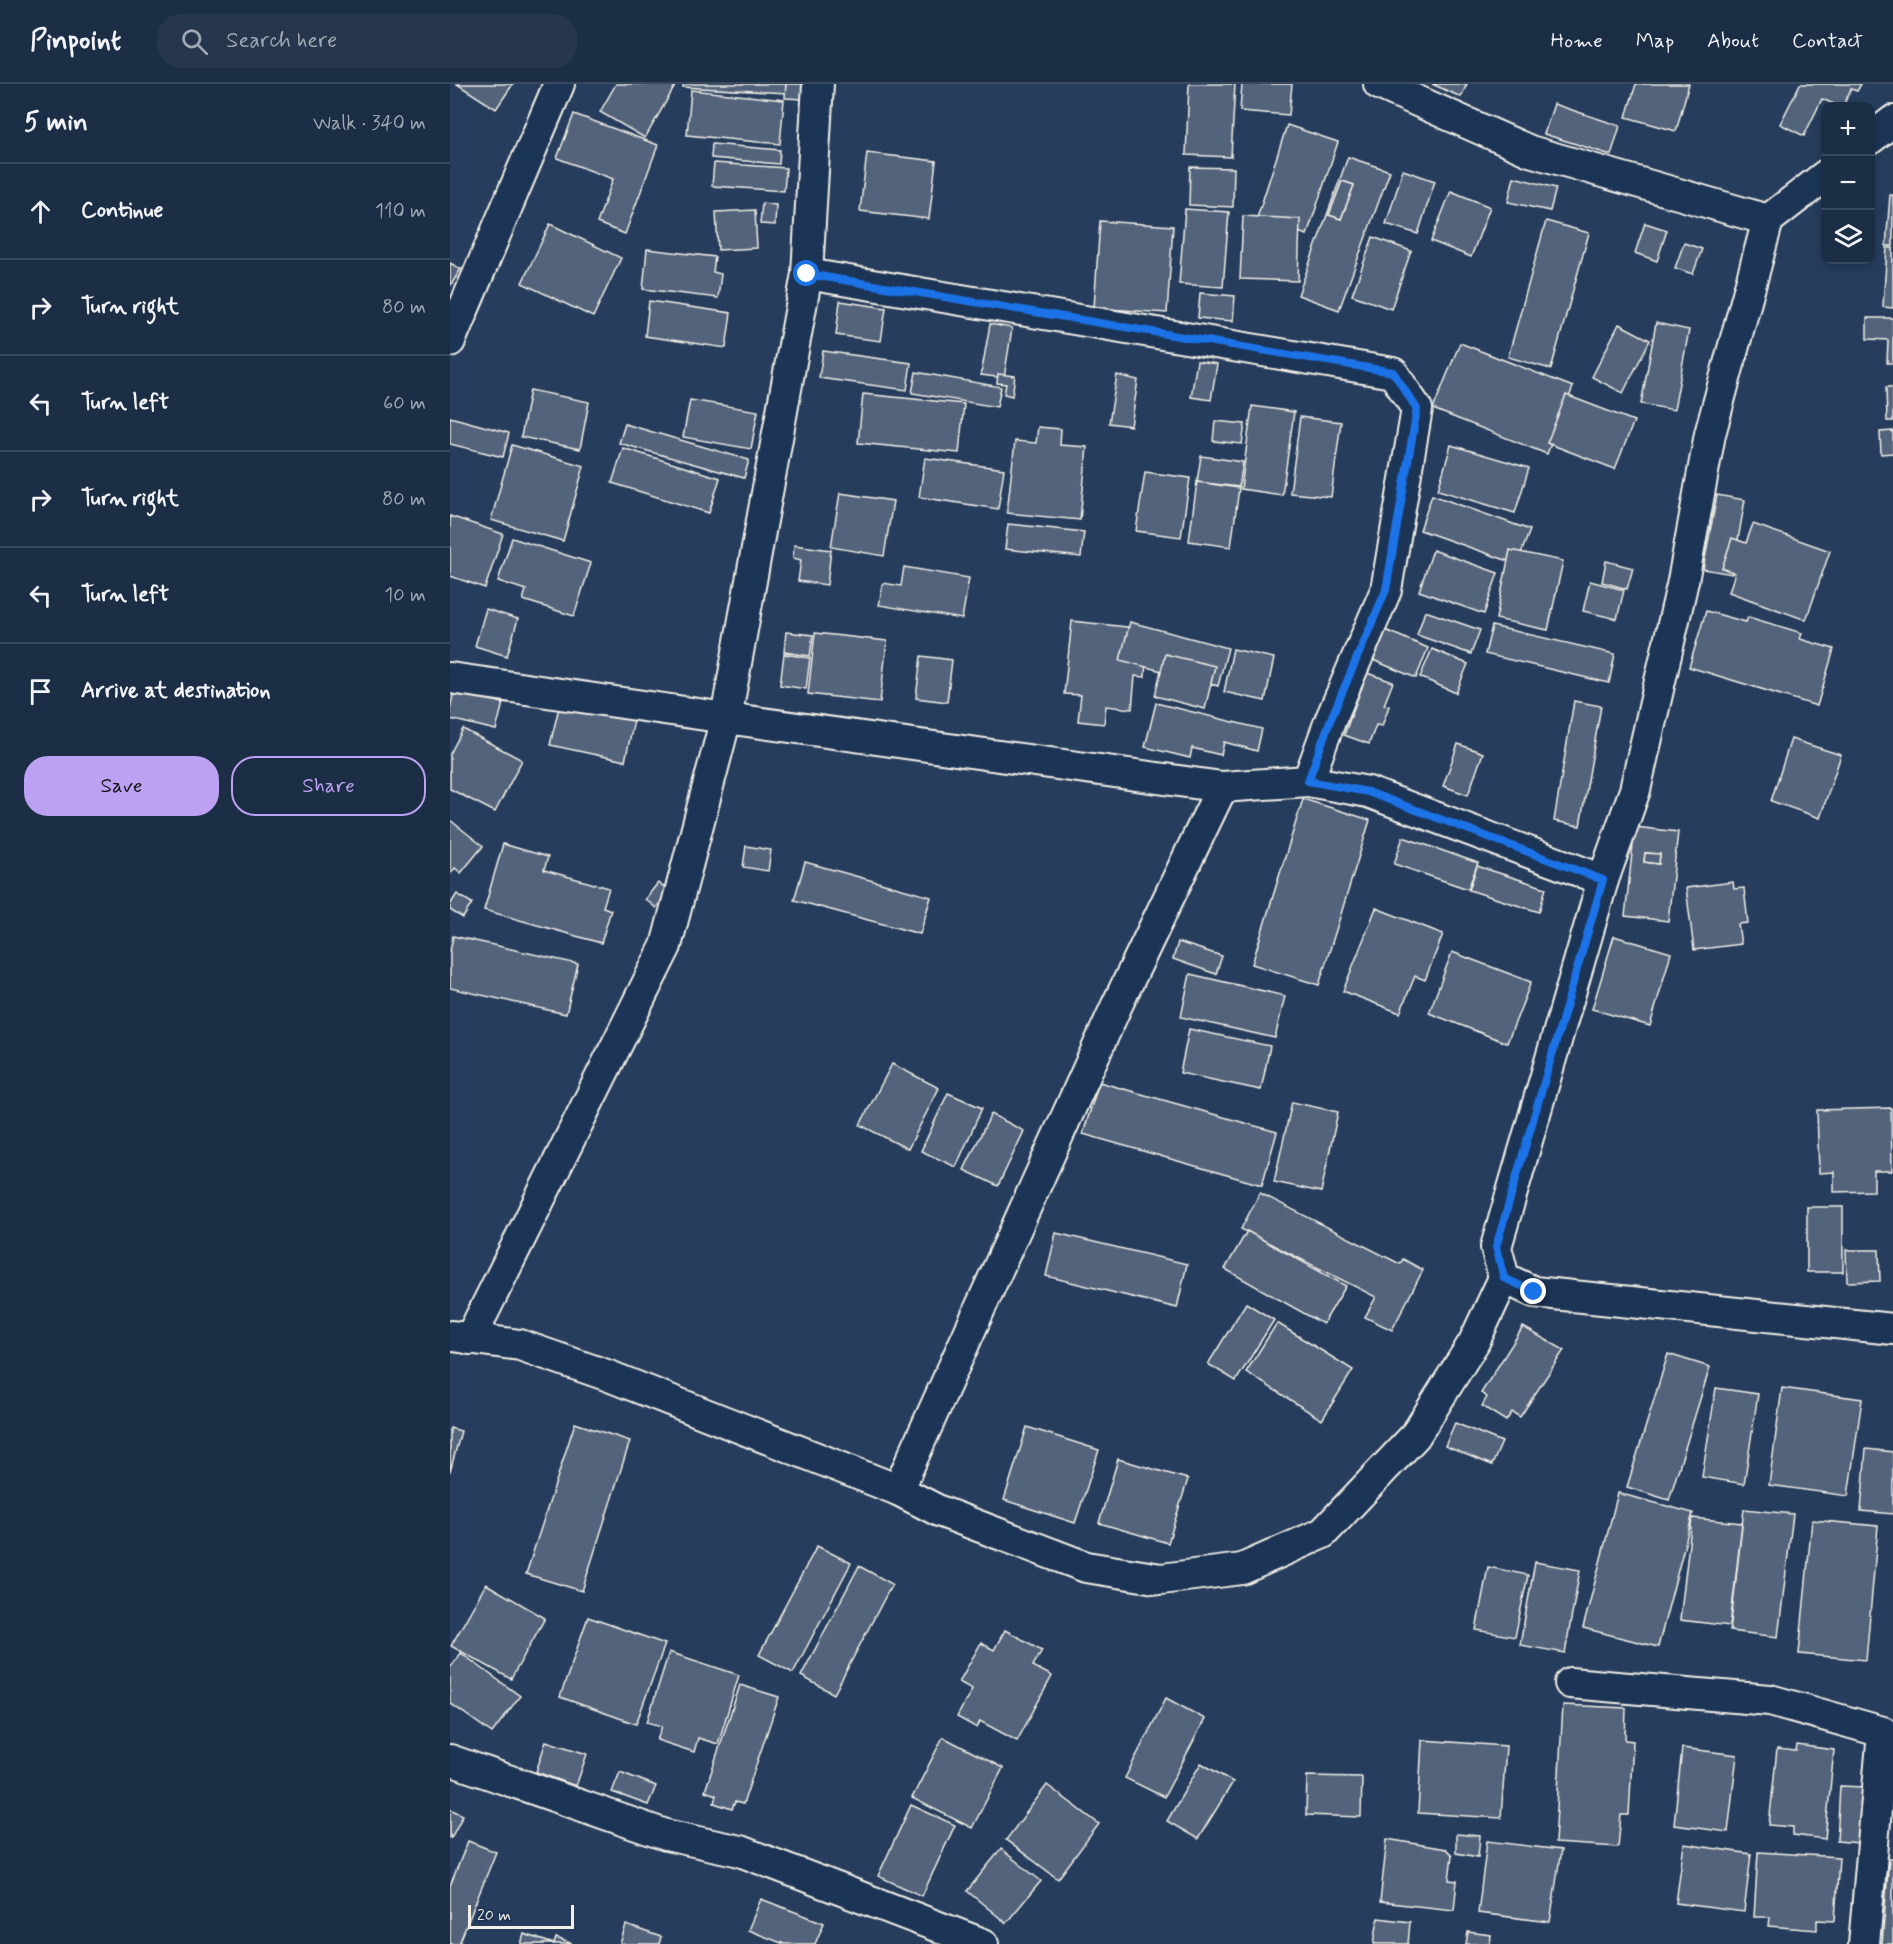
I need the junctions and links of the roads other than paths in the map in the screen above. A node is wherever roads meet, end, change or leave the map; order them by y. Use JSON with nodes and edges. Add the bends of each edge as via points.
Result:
{"nodes":[{"id":1,"x":559,"y":84,"type":"edge"},
{"id":2,"x":818,"y":84,"type":"edge"},
{"id":3,"x":1379,"y":84,"type":"edge"},
{"id":4,"x":1893,"y":121,"type":"edge"},
{"id":5,"x":1875,"y":135,"type":"edge"},
{"id":6,"x":1821,"y":179,"type":"edge"},
{"id":7,"x":1768,"y":220,"type":"junction"},
{"id":8,"x":807,"y":274,"type":"junction"},
{"id":9,"x":450,"y":341,"type":"edge"},
{"id":10,"x":450,"y":678,"type":"edge"},
{"id":11,"x":726,"y":718,"type":"junction"},
{"id":12,"x":1308,"y":781,"type":"junction"},
{"id":13,"x":1222,"y":787,"type":"junction"},
{"id":14,"x":1603,"y":880,"type":"junction"},
{"id":15,"x":1504,"y":1278,"type":"junction"},
{"id":16,"x":1893,"y":1329,"type":"edge"},
{"id":17,"x":460,"y":1337,"type":"edge"},
{"id":18,"x":898,"y":1490,"type":"junction"},
{"id":19,"x":1570,"y":1683,"type":"dead end"},
{"id":20,"x":450,"y":1760,"type":"edge"},
{"id":21,"x":983,"y":1944,"type":"edge"},
{"id":22,"x":1864,"y":1944,"type":"edge"}],
"edges":[{"from":1,"to":9,"type":"street"},
{"from":2,"to":8,"type":"street"},
{"from":3,"to":7,"type":"street","via":[[1530,151]]},
{"from":4,"to":5,"type":"street"},
{"from":6,"to":7,"type":"street"},
{"from":7,"to":14,"type":"street","via":[[1710,434],[1683,580],[1635,790]]},
{"from":8,"to":11,"type":"street"},
{"from":8,"to":12,"type":"street","via":[[1393,372],[1417,409],[1386,590]]},
{"from":10,"to":11,"type":"street"},
{"from":11,"to":13,"type":"street"},
{"from":11,"to":17,"type":"street","via":[[666,946]]},
{"from":12,"to":13,"type":"street"},
{"from":12,"to":14,"type":"street","via":[[1368,792]]},
{"from":13,"to":18,"type":"street","via":[[1116,1007]]},
{"from":14,"to":15,"type":"street","via":[[1496,1247]]},
{"from":15,"to":16,"type":"street","via":[[1534,1292]]},
{"from":15,"to":18,"type":"street","via":[[1474,1342],[1415,1436],[1323,1533],[1242,1569],[1161,1579],[1086,1568]]},
{"from":17,"to":18,"type":"street","via":[[520,1345]]},
{"from":19,"to":22,"type":"street","via":[[1770,1700],[1883,1732]]},
{"from":20,"to":21,"type":"street","via":[[666,1835],[740,1851]]}]}
